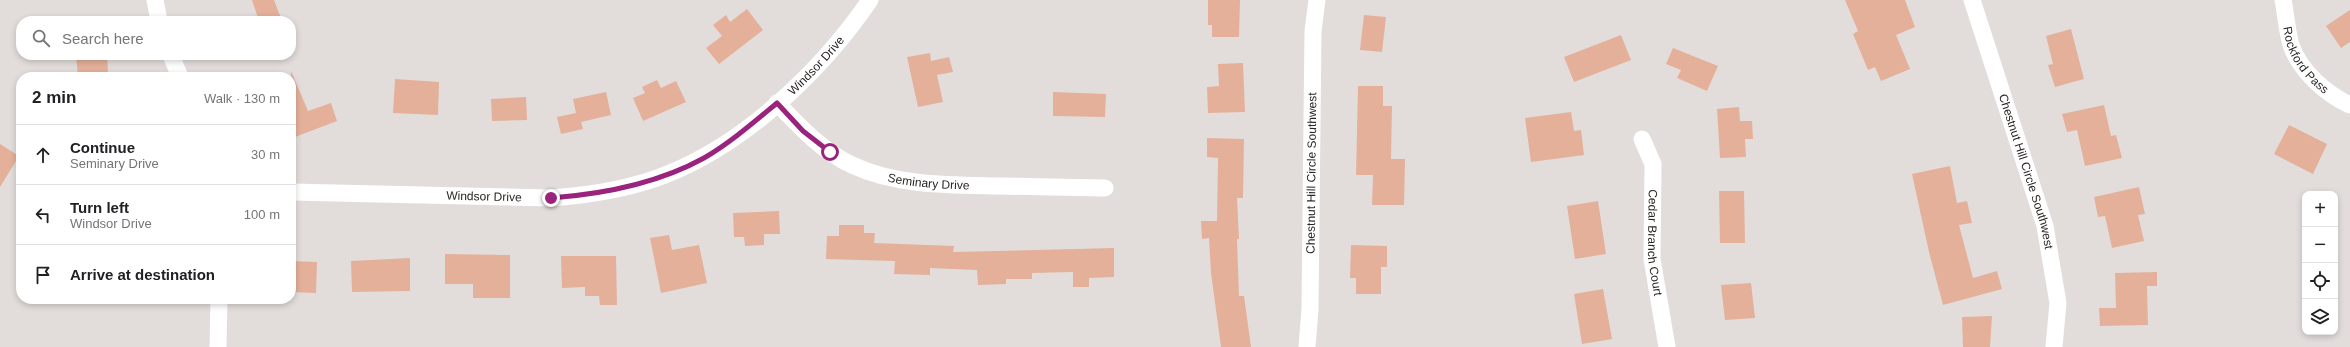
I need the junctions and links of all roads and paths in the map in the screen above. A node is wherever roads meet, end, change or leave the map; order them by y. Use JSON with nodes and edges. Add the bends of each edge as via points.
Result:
{"nodes":[{"id":1,"x":155,"y":0,"type":"edge"},
{"id":2,"x":870,"y":0,"type":"edge"},
{"id":3,"x":1317,"y":0,"type":"edge"},
{"id":4,"x":1972,"y":0,"type":"edge"},
{"id":5,"x":2282,"y":0,"type":"edge"},
{"id":6,"x":158,"y":16,"type":"edge"},
{"id":7,"x":173,"y":60,"type":"edge"},
{"id":8,"x":178,"y":72,"type":"edge"},
{"id":9,"x":777,"y":103,"type":"junction"},
{"id":10,"x":2350,"y":105,"type":"edge"},
{"id":11,"x":1642,"y":139,"type":"dead end"},
{"id":12,"x":1104,"y":188,"type":"dead end"},
{"id":13,"x":296,"y":192,"type":"edge"},
{"id":14,"x":219,"y":304,"type":"edge"},
{"id":15,"x":218,"y":347,"type":"edge"},
{"id":16,"x":1307,"y":347,"type":"edge"},
{"id":17,"x":1668,"y":347,"type":"edge"},
{"id":18,"x":2054,"y":347,"type":"edge"}],
"edges":[{"from":1,"to":6,"type":"street"},
{"from":2,"to":9,"type":"street","name":"Windsor Drive","via":[[810,74]]},
{"from":3,"to":16,"type":"street","name":"Chestnut Hill Circle Southwest","via":[[1313,30],[1310,309]]},
{"from":4,"to":18,"type":"street","name":"Chestnut Hill Circle Southwest","via":[[2045,226],[2058,303]]},
{"from":5,"to":10,"type":"street","name":"Rockford Pass","via":[[2291,45],[2301,65],[2328,91]]},
{"from":7,"to":8,"type":"street"},
{"from":9,"to":12,"type":"street","name":"Seminary Drive","via":[[803,131],[830,152],[851,165],[883,176],[957,186]]},
{"from":9,"to":13,"type":"street","name":"Windsor Drive","via":[[704,158],[627,187],[588,195],[551,198]]},
{"from":11,"to":17,"type":"street","name":"Cedar Branch Court","via":[[1653,164],[1652,259]]},
{"from":14,"to":15,"type":"street"}]}
